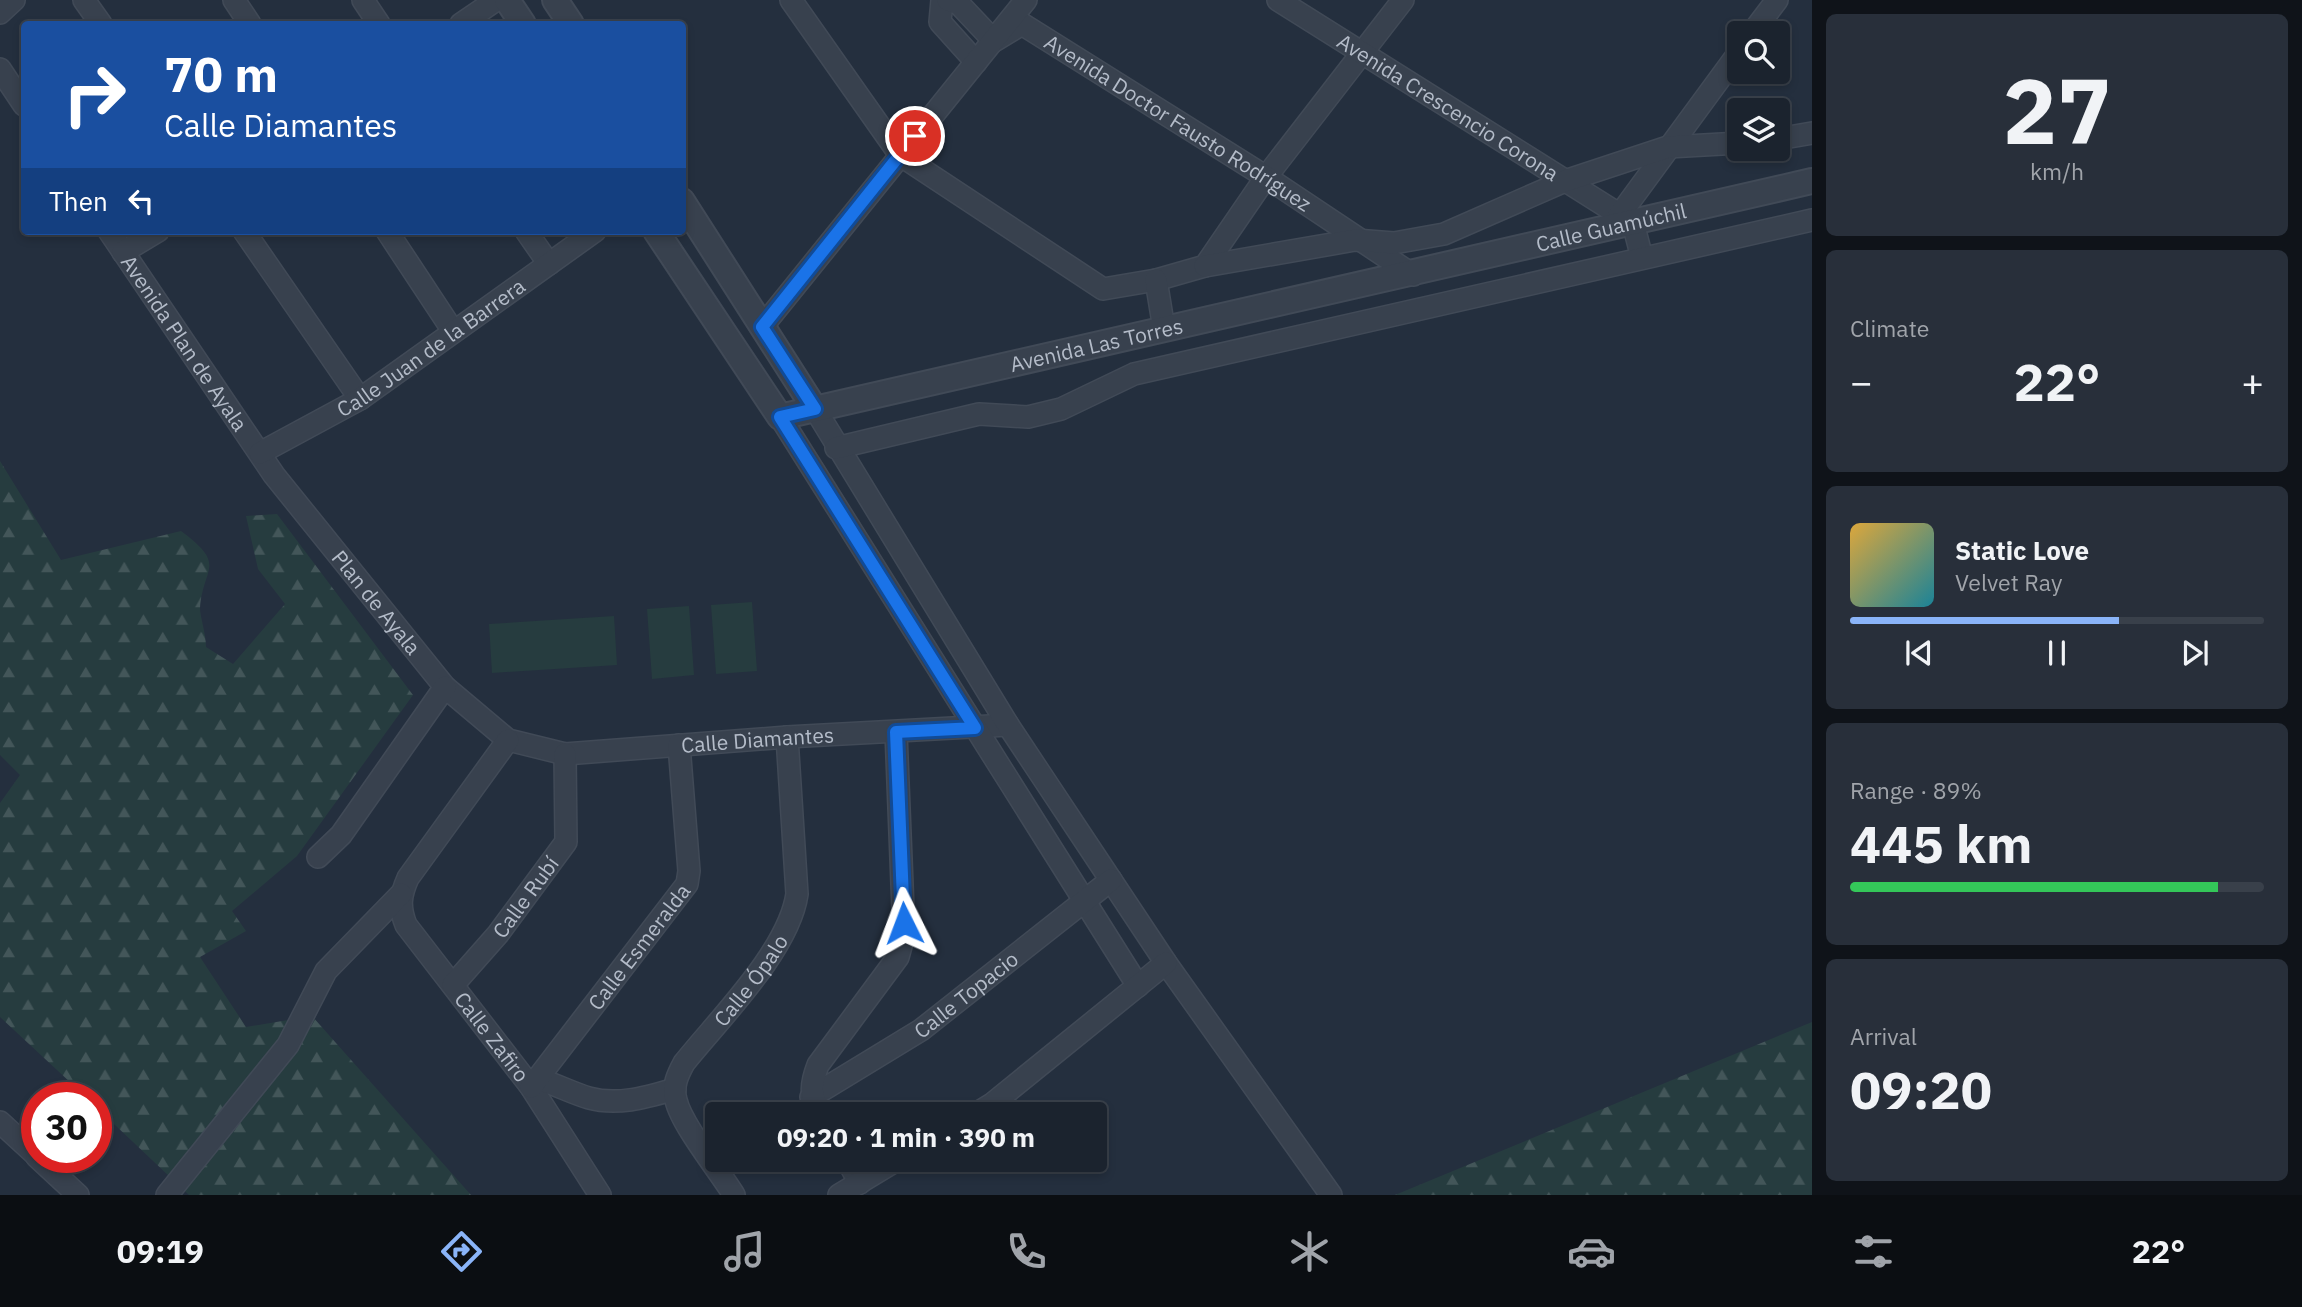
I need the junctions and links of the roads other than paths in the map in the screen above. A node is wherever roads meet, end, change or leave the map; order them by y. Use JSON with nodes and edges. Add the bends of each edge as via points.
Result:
{"nodes":[{"id":1,"x":14,"y":0,"type":"edge"},
{"id":2,"x":84,"y":0,"type":"edge"},
{"id":3,"x":234,"y":0,"type":"edge"},
{"id":4,"x":363,"y":0,"type":"edge"},
{"id":5,"x":496,"y":0,"type":"edge"},
{"id":6,"x":507,"y":0,"type":"edge"},
{"id":7,"x":555,"y":0,"type":"edge"},
{"id":8,"x":791,"y":0,"type":"edge"},
{"id":9,"x":945,"y":0,"type":"edge"},
{"id":10,"x":1026,"y":0,"type":"edge"},
{"id":11,"x":1278,"y":0,"type":"edge"},
{"id":12,"x":1403,"y":0,"type":"edge"},
{"id":13,"x":1777,"y":0,"type":"edge"},
{"id":14,"x":0,"y":13,"type":"edge"},
{"id":15,"x":99,"y":21,"type":"edge"},
{"id":16,"x":248,"y":21,"type":"edge"},
{"id":17,"x":377,"y":21,"type":"edge"},
{"id":18,"x":465,"y":21,"type":"edge"},
{"id":19,"x":521,"y":21,"type":"edge"},
{"id":20,"x":568,"y":21,"type":"edge"},
{"id":21,"x":1761,"y":21,"type":"edge"},
{"id":22,"x":994,"y":41,"type":"junction"},
{"id":23,"x":1362,"y":53,"type":"junction"},
{"id":24,"x":976,"y":62,"type":"junction"},
{"id":25,"x":1727,"y":68,"type":"edge"},
{"id":26,"x":0,"y":69,"type":"edge"},
{"id":27,"x":21,"y":100,"type":"edge"},
{"id":28,"x":1812,"y":133,"type":"edge"},
{"id":29,"x":1790,"y":137,"type":"edge"},
{"id":30,"x":1727,"y":144,"type":"edge"},
{"id":31,"x":1668,"y":147,"type":"junction"},
{"id":32,"x":900,"y":155,"type":"junction"},
{"id":33,"x":1266,"y":177,"type":"junction"},
{"id":34,"x":1565,"y":181,"type":"junction"},
{"id":35,"x":1812,"y":181,"type":"edge"},
{"id":36,"x":686,"y":207,"type":"edge"},
{"id":37,"x":1812,"y":220,"type":"edge"},
{"id":38,"x":1621,"y":223,"type":"junction"},
{"id":39,"x":112,"y":235,"type":"edge"},
{"id":40,"x":151,"y":235,"type":"edge"},
{"id":41,"x":247,"y":235,"type":"edge"},
{"id":42,"x":390,"y":235,"type":"edge"},
{"id":43,"x":529,"y":235,"type":"edge"},
{"id":44,"x":589,"y":235,"type":"edge"},
{"id":45,"x":659,"y":235,"type":"edge"},
{"id":46,"x":1355,"y":240,"type":"junction"},
{"id":47,"x":123,"y":252,"type":"junction"},
{"id":48,"x":1642,"y":258,"type":"junction"},
{"id":49,"x":549,"y":264,"type":"junction"},
{"id":50,"x":1205,"y":266,"type":"junction"},
{"id":51,"x":1413,"y":275,"type":"junction"},
{"id":52,"x":1156,"y":280,"type":"junction"},
{"id":53,"x":762,"y":327,"type":"junction"},
{"id":54,"x":1164,"y":329,"type":"junction"},
{"id":55,"x":453,"y":331,"type":"junction"},
{"id":56,"x":360,"y":399,"type":"junction"},
{"id":57,"x":815,"y":409,"type":"junction"},
{"id":58,"x":780,"y":417,"type":"junction"},
{"id":59,"x":836,"y":447,"type":"junction"},
{"id":60,"x":260,"y":453,"type":"junction"},
{"id":61,"x":445,"y":687,"type":"junction"},
{"id":62,"x":1008,"y":725,"type":"junction"},
{"id":63,"x":975,"y":728,"type":"junction"},
{"id":64,"x":896,"y":732,"type":"junction"},
{"id":65,"x":787,"y":737,"type":"junction"},
{"id":66,"x":508,"y":740,"type":"junction"},
{"id":67,"x":679,"y":745,"type":"junction"},
{"id":68,"x":565,"y":754,"type":"junction"},
{"id":69,"x":318,"y":857,"type":"dead end"},
{"id":70,"x":1111,"y":880,"type":"junction"},
{"id":71,"x":405,"y":886,"type":"junction"},
{"id":72,"x":1083,"y":900,"type":"junction"},
{"id":73,"x":1166,"y":963,"type":"junction"},
{"id":74,"x":453,"y":985,"type":"junction"},
{"id":75,"x":1138,"y":986,"type":"junction"},
{"id":76,"x":535,"y":1083,"type":"junction"},
{"id":77,"x":675,"y":1089,"type":"junction"},
{"id":78,"x":815,"y":1102,"type":"edge"},
{"id":79,"x":821,"y":1102,"type":"edge"},
{"id":80,"x":994,"y":1102,"type":"edge"},
{"id":81,"x":0,"y":1122,"type":"edge"},
{"id":82,"x":21,"y":1142,"type":"edge"},
{"id":83,"x":854,"y":1172,"type":"edge"},
{"id":84,"x":878,"y":1172,"type":"edge"},
{"id":85,"x":54,"y":1173,"type":"edge"},
{"id":86,"x":860,"y":1183,"type":"junction"},
{"id":87,"x":78,"y":1195,"type":"edge"},
{"id":88,"x":167,"y":1195,"type":"edge"},
{"id":89,"x":600,"y":1195,"type":"edge"},
{"id":90,"x":734,"y":1195,"type":"edge"},
{"id":91,"x":839,"y":1195,"type":"edge"},
{"id":92,"x":1331,"y":1195,"type":"edge"}],
"edges":[{"from":1,"to":14,"type":"street"},
{"from":2,"to":15,"type":"street"},
{"from":3,"to":16,"type":"street"},
{"from":4,"to":17,"type":"street"},
{"from":5,"to":18,"type":"street"},
{"from":6,"to":19,"type":"street"},
{"from":7,"to":20,"type":"street"},
{"from":8,"to":32,"type":"street"},
{"from":9,"to":22,"type":"street","via":[[959,4]]},
{"from":9,"to":24,"type":"street","via":[[940,22]]},
{"from":10,"to":22,"type":"street"},
{"from":11,"to":23,"type":"street","name":"Avenida Crescencio Corona"},
{"from":12,"to":23,"type":"street"},
{"from":13,"to":21,"type":"street"},
{"from":22,"to":24,"type":"street"},
{"from":22,"to":33,"type":"street","name":"Avenida Doctor Fausto Rodríguez","via":[[1022,24]]},
{"from":23,"to":33,"type":"street"},
{"from":23,"to":34,"type":"street","name":"Avenida Crescencio Corona"},
{"from":24,"to":32,"type":"street"},
{"from":25,"to":31,"type":"street"},
{"from":26,"to":27,"type":"street"},
{"from":28,"to":29,"type":"street"},
{"from":30,"to":31,"type":"street"},
{"from":31,"to":34,"type":"street"},
{"from":31,"to":38,"type":"street"},
{"from":32,"to":52,"type":"street","via":[[1103,289]]},
{"from":32,"to":53,"type":"street"},
{"from":33,"to":46,"type":"street","name":"Avenida Doctor Fausto Rodríguez"},
{"from":33,"to":50,"type":"street"},
{"from":34,"to":38,"type":"street","name":"Avenida Crescencio Corona"},
{"from":34,"to":46,"type":"street","via":[[1444,234],[1394,243]]},
{"from":35,"to":38,"type":"street","name":"Calle Guamúchil"},
{"from":36,"to":53,"type":"street"},
{"from":37,"to":48,"type":"street"},
{"from":38,"to":48,"type":"street"},
{"from":38,"to":51,"type":"street","name":"Calle Guamúchil"},
{"from":39,"to":47,"type":"street","name":"Avenida Plan de Ayala"},
{"from":40,"to":47,"type":"street"},
{"from":41,"to":56,"type":"street"},
{"from":42,"to":55,"type":"street"},
{"from":43,"to":49,"type":"street"},
{"from":44,"to":49,"type":"street","name":"Calle Juan de la Barrera"},
{"from":45,"to":58,"type":"street"},
{"from":46,"to":50,"type":"street"},
{"from":46,"to":51,"type":"street","name":"Avenida Doctor Fausto Rodríguez"},
{"from":47,"to":60,"type":"street","name":"Avenida Plan de Ayala"},
{"from":48,"to":59,"type":"street","via":[[1134,374],[1061,409],[1028,418],[979,414]]},
{"from":49,"to":55,"type":"street","name":"Calle Juan de la Barrera"},
{"from":50,"to":52,"type":"street"},
{"from":51,"to":54,"type":"street","name":"Avenida Las Torres"},
{"from":52,"to":54,"type":"street"},
{"from":53,"to":57,"type":"street"},
{"from":54,"to":57,"type":"street","name":"Avenida Las Torres"},
{"from":55,"to":56,"type":"street","name":"Calle Juan de la Barrera"},
{"from":56,"to":60,"type":"street","name":"Calle Juan de la Barrera"},
{"from":57,"to":58,"type":"street","name":"Avenida Las Torres"},
{"from":57,"to":59,"type":"street"},
{"from":58,"to":63,"type":"street"},
{"from":59,"to":62,"type":"street"},
{"from":60,"to":61,"type":"street","name":"Plan de Ayala"},
{"from":61,"to":66,"type":"street","name":"Plan de Ayala"},
{"from":61,"to":69,"type":"street","via":[[341,835]]},
{"from":62,"to":63,"type":"street","name":"Calle Diamantes"},
{"from":62,"to":70,"type":"street"},
{"from":63,"to":64,"type":"street","name":"Calle Diamantes"},
{"from":63,"to":72,"type":"street"},
{"from":64,"to":65,"type":"street","name":"Calle Diamantes"},
{"from":64,"to":78,"type":"street","name":"Calle Topacio","via":[[904,934],[898,957],[818,1065],[811,1083]]},
{"from":65,"to":67,"type":"street","name":"Calle Diamantes"},
{"from":65,"to":77,"type":"street","name":"Calle Ópalo","via":[[797,894],[794,915],[759,969],[684,1063]]},
{"from":66,"to":68,"type":"street","name":"Calle Diamantes"},
{"from":66,"to":71,"type":"street"},
{"from":67,"to":68,"type":"street","name":"Calle Diamantes"},
{"from":67,"to":76,"type":"street","name":"Calle Esmeralda","via":[[687,884]]},
{"from":68,"to":74,"type":"street","name":"Calle Rubí","via":[[566,842],[498,934]]},
{"from":70,"to":72,"type":"street","name":"Calle Topacio"},
{"from":70,"to":73,"type":"street"},
{"from":71,"to":74,"type":"street","name":"Calle Zafiro","via":[[400,910],[406,925]]},
{"from":71,"to":88,"type":"street","via":[[326,971],[288,1045]]},
{"from":72,"to":75,"type":"street"},
{"from":72,"to":79,"type":"street","name":"Calle Topacio"},
{"from":73,"to":75,"type":"street"},
{"from":73,"to":92,"type":"street"},
{"from":74,"to":76,"type":"street","name":"Calle Zafiro"},
{"from":75,"to":80,"type":"street"},
{"from":76,"to":77,"type":"street","via":[[609,1101]]},
{"from":76,"to":89,"type":"street","name":"Calle Zafiro"},
{"from":77,"to":90,"type":"street","via":[[686,1121]]},
{"from":81,"to":82,"type":"street"},
{"from":83,"to":86,"type":"street"},
{"from":84,"to":86,"type":"street"},
{"from":85,"to":87,"type":"street"},
{"from":86,"to":91,"type":"street"}]}
